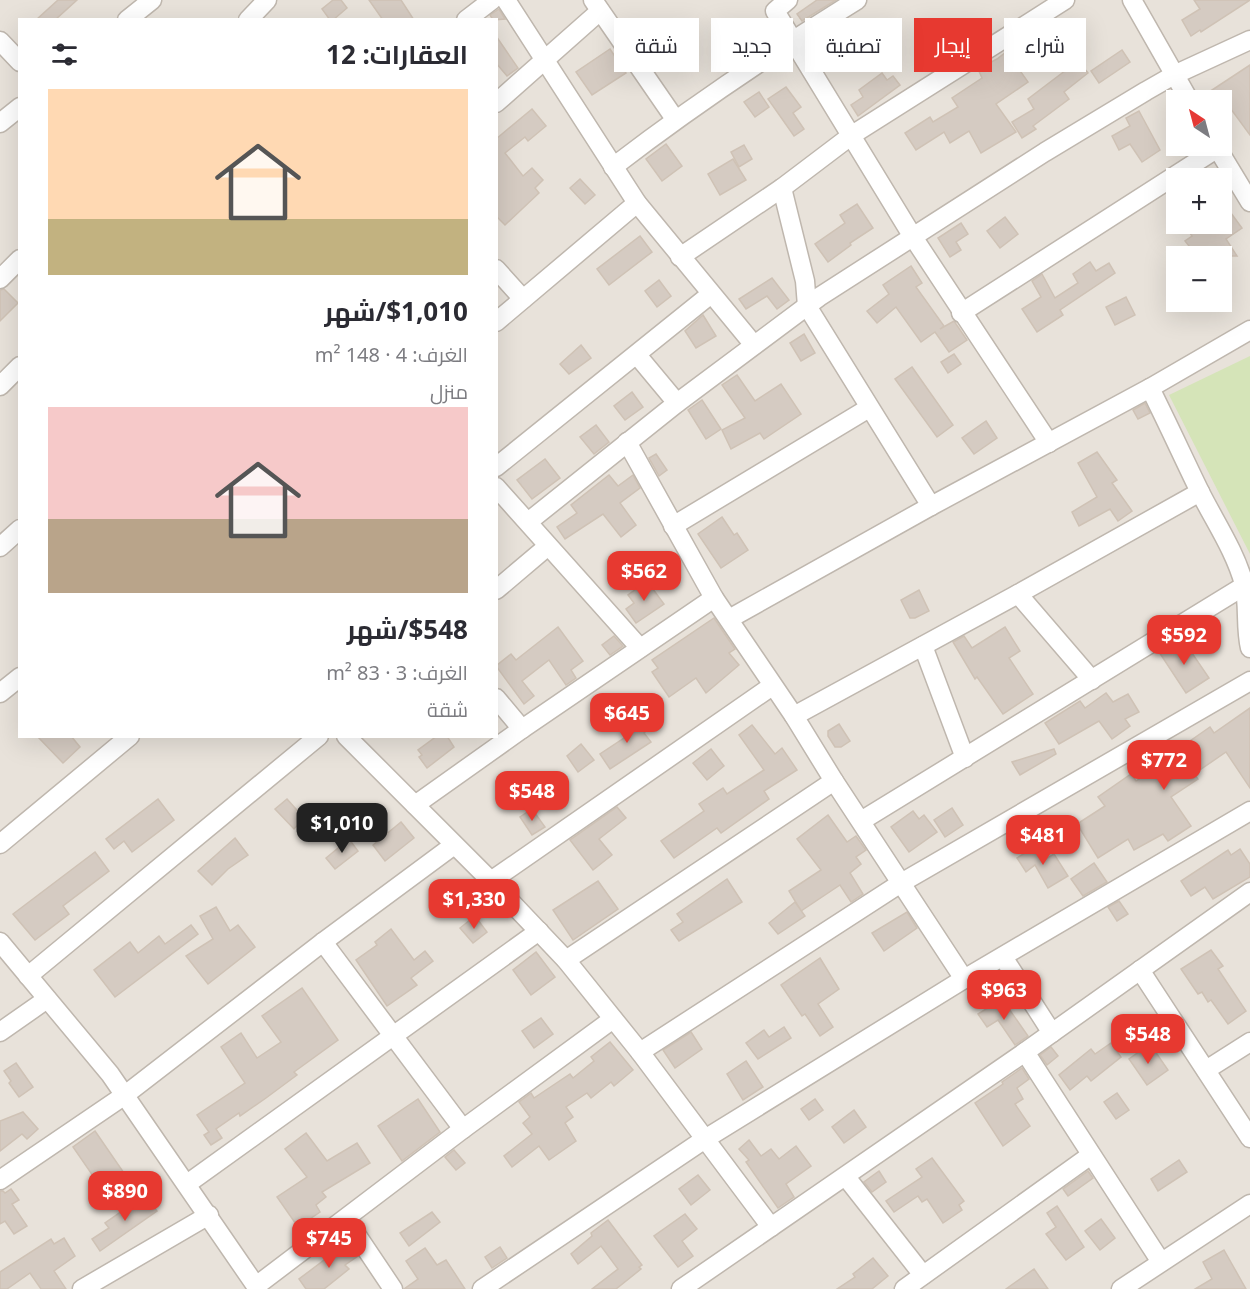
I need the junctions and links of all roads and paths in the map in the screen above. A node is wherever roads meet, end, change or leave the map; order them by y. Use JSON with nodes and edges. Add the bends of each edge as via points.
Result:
{"nodes":[{"id":1,"x":152,"y":0,"type":"edge"},
{"id":2,"x":492,"y":0,"type":"edge"},
{"id":3,"x":506,"y":0,"type":"edge"},
{"id":4,"x":857,"y":0,"type":"edge"},
{"id":5,"x":1065,"y":0,"type":"edge"},
{"id":6,"x":1132,"y":0,"type":"edge"},
{"id":7,"x":777,"y":4,"type":"edge"},
{"id":8,"x":597,"y":5,"type":"edge"},
{"id":9,"x":130,"y":18,"type":"edge"},
{"id":10,"x":469,"y":18,"type":"edge"},
{"id":11,"x":783,"y":18,"type":"edge"},
{"id":12,"x":793,"y":39,"type":"joint"},
{"id":13,"x":1250,"y":40,"type":"edge"},
{"id":14,"x":0,"y":41,"type":"edge"},
{"id":15,"x":18,"y":60,"type":"edge"},
{"id":16,"x":545,"y":60,"type":"junction"},
{"id":17,"x":744,"y":72,"type":"edge"},
{"id":18,"x":1174,"y":75,"type":"junction"},
{"id":19,"x":1184,"y":90,"type":"edge"},
{"id":20,"x":498,"y":101,"type":"edge"},
{"id":21,"x":18,"y":109,"type":"edge"},
{"id":22,"x":675,"y":119,"type":"junction"},
{"id":23,"x":0,"y":123,"type":"edge"},
{"id":24,"x":852,"y":135,"type":"junction"},
{"id":25,"x":1203,"y":156,"type":"edge"},
{"id":26,"x":1223,"y":156,"type":"edge"},
{"id":27,"x":613,"y":167,"type":"junction"},
{"id":28,"x":782,"y":188,"type":"junction"},
{"id":29,"x":1247,"y":192,"type":"edge"},
{"id":30,"x":637,"y":203,"type":"junction"},
{"id":31,"x":913,"y":237,"type":"junction"},
{"id":32,"x":680,"y":257,"type":"junction"},
{"id":33,"x":18,"y":261,"type":"edge"},
{"id":34,"x":498,"y":271,"type":"edge"},
{"id":35,"x":0,"y":279,"type":"edge"},
{"id":36,"x":711,"y":294,"type":"junction"},
{"id":37,"x":523,"y":299,"type":"junction"},
{"id":38,"x":807,"y":306,"type":"junction"},
{"id":39,"x":961,"y":313,"type":"junction"},
{"id":40,"x":498,"y":320,"type":"edge"},
{"id":41,"x":1250,"y":330,"type":"edge"},
{"id":42,"x":754,"y":345,"type":"junction"},
{"id":43,"x":637,"y":355,"type":"junction"},
{"id":44,"x":18,"y":368,"type":"edge"},
{"id":45,"x":0,"y":386,"type":"edge"},
{"id":46,"x":1150,"y":387,"type":"junction"},
{"id":47,"x":677,"y":403,"type":"junction"},
{"id":48,"x":869,"y":408,"type":"junction"},
{"id":49,"x":627,"y":442,"type":"junction"},
{"id":50,"x":1049,"y":443,"type":"junction"},
{"id":51,"x":498,"y":465,"type":"edge"},
{"id":52,"x":498,"y":489,"type":"edge"},
{"id":53,"x":1200,"y":492,"type":"junction"},
{"id":54,"x":931,"y":506,"type":"junction"},
{"id":55,"x":528,"y":522,"type":"junction"},
{"id":56,"x":673,"y":526,"type":"junction"},
{"id":57,"x":18,"y":531,"type":"edge"},
{"id":58,"x":548,"y":546,"type":"junction"},
{"id":59,"x":0,"y":547,"type":"edge"},
{"id":60,"x":1244,"y":586,"type":"junction"},
{"id":61,"x":498,"y":588,"type":"edge"},
{"id":62,"x":1018,"y":594,"type":"junction"},
{"id":63,"x":714,"y":598,"type":"junction"},
{"id":64,"x":729,"y":619,"type":"junction"},
{"id":65,"x":923,"y":646,"type":"junction"},
{"id":66,"x":640,"y":648,"type":"junction"},
{"id":67,"x":1250,"y":648,"type":"edge"},
{"id":68,"x":18,"y":679,"type":"edge"},
{"id":69,"x":1092,"y":680,"type":"junction"},
{"id":70,"x":1250,"y":681,"type":"edge"},
{"id":71,"x":772,"y":686,"type":"junction"},
{"id":72,"x":0,"y":693,"type":"edge"},
{"id":73,"x":498,"y":700,"type":"edge"},
{"id":74,"x":794,"y":716,"type":"junction"},
{"id":75,"x":522,"y":729,"type":"junction"},
{"id":76,"x":128,"y":738,"type":"edge"},
{"id":77,"x":317,"y":738,"type":"edge"},
{"id":78,"x":348,"y":738,"type":"edge"},
{"id":79,"x":965,"y":758,"type":"junction"},
{"id":80,"x":834,"y":781,"type":"junction"},
{"id":81,"x":415,"y":805,"type":"junction"},
{"id":82,"x":1250,"y":811,"type":"edge"},
{"id":83,"x":861,"y":821,"type":"junction"},
{"id":84,"x":0,"y":844,"type":"edge"},
{"id":85,"x":454,"y":845,"type":"junction"},
{"id":86,"x":490,"y":881,"type":"junction"},
{"id":87,"x":901,"y":883,"type":"junction"},
{"id":88,"x":1250,"y":892,"type":"edge"},
{"id":89,"x":539,"y":931,"type":"junction"},
{"id":90,"x":0,"y":942,"type":"edge"},
{"id":91,"x":323,"y":942,"type":"junction"},
{"id":92,"x":1003,"y":957,"type":"junction"},
{"id":93,"x":566,"y":960,"type":"junction"},
{"id":94,"x":1140,"y":970,"type":"junction"},
{"id":95,"x":28,"y":976,"type":"junction"},
{"id":96,"x":964,"y":979,"type":"junction"},
{"id":97,"x":47,"y":999,"type":"junction"},
{"id":98,"x":613,"y":1019,"type":"junction"},
{"id":99,"x":0,"y":1032,"type":"edge"},
{"id":100,"x":1052,"y":1033,"type":"junction"},
{"id":101,"x":392,"y":1036,"type":"junction"},
{"id":102,"x":1250,"y":1042,"type":"edge"},
{"id":103,"x":640,"y":1052,"type":"junction"},
{"id":104,"x":1025,"y":1052,"type":"junction"},
{"id":105,"x":1206,"y":1070,"type":"junction"},
{"id":106,"x":126,"y":1095,"type":"junction"},
{"id":107,"x":463,"y":1129,"type":"junction"},
{"id":108,"x":1250,"y":1138,"type":"edge"},
{"id":109,"x":705,"y":1139,"type":"junction"},
{"id":110,"x":1091,"y":1155,"type":"junction"},
{"id":111,"x":846,"y":1177,"type":"junction"},
{"id":112,"x":0,"y":1180,"type":"edge"},
{"id":113,"x":187,"y":1184,"type":"junction"},
{"id":114,"x":1250,"y":1203,"type":"edge"},
{"id":115,"x":209,"y":1215,"type":"junction"},
{"id":116,"x":346,"y":1220,"type":"junction"},
{"id":117,"x":771,"y":1227,"type":"junction"},
{"id":118,"x":1161,"y":1262,"type":"junction"},
{"id":119,"x":923,"y":1275,"type":"junction"},
{"id":120,"x":257,"y":1287,"type":"edge"},
{"id":121,"x":82,"y":1289,"type":"edge"},
{"id":122,"x":393,"y":1289,"type":"edge"},
{"id":123,"x":482,"y":1289,"type":"edge"},
{"id":124,"x":681,"y":1289,"type":"edge"},
{"id":125,"x":904,"y":1289,"type":"edge"},
{"id":126,"x":1121,"y":1289,"type":"edge"}],
"edges":[{"from":1,"to":9,"type":"street"},
{"from":2,"to":10,"type":"street"},
{"from":3,"to":16,"type":"street"},
{"from":4,"to":12,"type":"street"},
{"from":5,"to":24,"type":"street"},
{"from":6,"to":18,"type":"street"},
{"from":7,"to":11,"type":"street"},
{"from":8,"to":16,"type":"street"},
{"from":8,"to":22,"type":"street"},
{"from":12,"to":24,"type":"street"},
{"from":13,"to":18,"type":"street"},
{"from":14,"to":15,"type":"street"},
{"from":16,"to":20,"type":"street"},
{"from":16,"to":27,"type":"street"},
{"from":17,"to":22,"type":"street"},
{"from":18,"to":19,"type":"street"},
{"from":18,"to":31,"type":"street"},
{"from":21,"to":23,"type":"street"},
{"from":22,"to":27,"type":"street"},
{"from":24,"to":28,"type":"street"},
{"from":24,"to":31,"type":"street"},
{"from":25,"to":39,"type":"street"},
{"from":26,"to":29,"type":"street"},
{"from":27,"to":30,"type":"street"},
{"from":28,"to":32,"type":"street"},
{"from":28,"to":38,"type":"street","via":[[805,281]]},
{"from":30,"to":32,"type":"street"},
{"from":30,"to":37,"type":"street"},
{"from":31,"to":38,"type":"street"},
{"from":31,"to":39,"type":"street"},
{"from":32,"to":36,"type":"street"},
{"from":33,"to":35,"type":"street"},
{"from":34,"to":37,"type":"street"},
{"from":36,"to":42,"type":"street"},
{"from":36,"to":43,"type":"street"},
{"from":37,"to":40,"type":"street"},
{"from":38,"to":42,"type":"street"},
{"from":38,"to":48,"type":"street"},
{"from":39,"to":50,"type":"street"},
{"from":41,"to":46,"type":"street"},
{"from":42,"to":47,"type":"street"},
{"from":43,"to":47,"type":"street"},
{"from":43,"to":51,"type":"street"},
{"from":44,"to":45,"type":"street"},
{"from":46,"to":50,"type":"street"},
{"from":46,"to":53,"type":"street"},
{"from":47,"to":49,"type":"street"},
{"from":48,"to":54,"type":"street"},
{"from":48,"to":56,"type":"street"},
{"from":49,"to":55,"type":"street"},
{"from":49,"to":56,"type":"street"},
{"from":50,"to":54,"type":"street"},
{"from":52,"to":55,"type":"street"},
{"from":53,"to":60,"type":"street","via":[[1231,549]]},
{"from":53,"to":62,"type":"street"},
{"from":54,"to":64,"type":"street"},
{"from":55,"to":58,"type":"street"},
{"from":56,"to":63,"type":"street"},
{"from":57,"to":59,"type":"street"},
{"from":58,"to":61,"type":"street"},
{"from":58,"to":66,"type":"street"},
{"from":60,"to":67,"type":"street"},
{"from":60,"to":69,"type":"street"},
{"from":62,"to":65,"type":"street"},
{"from":62,"to":69,"type":"street"},
{"from":63,"to":64,"type":"street"},
{"from":63,"to":66,"type":"street"},
{"from":64,"to":71,"type":"street"},
{"from":65,"to":74,"type":"street"},
{"from":65,"to":79,"type":"street"},
{"from":66,"to":75,"type":"street"},
{"from":68,"to":72,"type":"street"},
{"from":69,"to":79,"type":"street"},
{"from":70,"to":87,"type":"street"},
{"from":71,"to":74,"type":"street"},
{"from":71,"to":86,"type":"street"},
{"from":73,"to":75,"type":"street"},
{"from":74,"to":80,"type":"street"},
{"from":75,"to":81,"type":"street"},
{"from":76,"to":84,"type":"street"},
{"from":77,"to":95,"type":"street"},
{"from":78,"to":81,"type":"street"},
{"from":79,"to":83,"type":"street"},
{"from":80,"to":83,"type":"street"},
{"from":80,"to":93,"type":"street"},
{"from":81,"to":85,"type":"street"},
{"from":82,"to":92,"type":"street"},
{"from":83,"to":87,"type":"street"},
{"from":85,"to":86,"type":"street"},
{"from":85,"to":91,"type":"street"},
{"from":86,"to":89,"type":"street"},
{"from":87,"to":96,"type":"street"},
{"from":87,"to":103,"type":"street"},
{"from":88,"to":94,"type":"street"},
{"from":89,"to":93,"type":"street"},
{"from":89,"to":101,"type":"street"},
{"from":90,"to":95,"type":"street"},
{"from":91,"to":101,"type":"street"},
{"from":91,"to":106,"type":"street"},
{"from":92,"to":96,"type":"street"},
{"from":92,"to":100,"type":"street"},
{"from":93,"to":98,"type":"street"},
{"from":94,"to":100,"type":"street"},
{"from":94,"to":105,"type":"street"},
{"from":95,"to":97,"type":"street"},
{"from":96,"to":109,"type":"street"},
{"from":97,"to":99,"type":"street"},
{"from":97,"to":106,"type":"street"},
{"from":98,"to":103,"type":"street"},
{"from":98,"to":107,"type":"street"},
{"from":100,"to":104,"type":"street"},
{"from":101,"to":107,"type":"street"},
{"from":101,"to":113,"type":"street"},
{"from":102,"to":105,"type":"street"},
{"from":103,"to":109,"type":"street"},
{"from":104,"to":110,"type":"street"},
{"from":104,"to":111,"type":"street"},
{"from":105,"to":108,"type":"street"},
{"from":106,"to":112,"type":"street"},
{"from":106,"to":113,"type":"street"},
{"from":107,"to":116,"type":"street"},
{"from":109,"to":117,"type":"street"},
{"from":109,"to":123,"type":"street"},
{"from":110,"to":118,"type":"street"},
{"from":110,"to":119,"type":"street"},
{"from":111,"to":117,"type":"street"},
{"from":111,"to":119,"type":"street"},
{"from":113,"to":115,"type":"street"},
{"from":114,"to":118,"type":"street"},
{"from":115,"to":120,"type":"street"},
{"from":115,"to":121,"type":"street"},
{"from":116,"to":120,"type":"street"},
{"from":116,"to":122,"type":"street"},
{"from":117,"to":124,"type":"street"},
{"from":118,"to":126,"type":"street"},
{"from":119,"to":125,"type":"street"}]}
